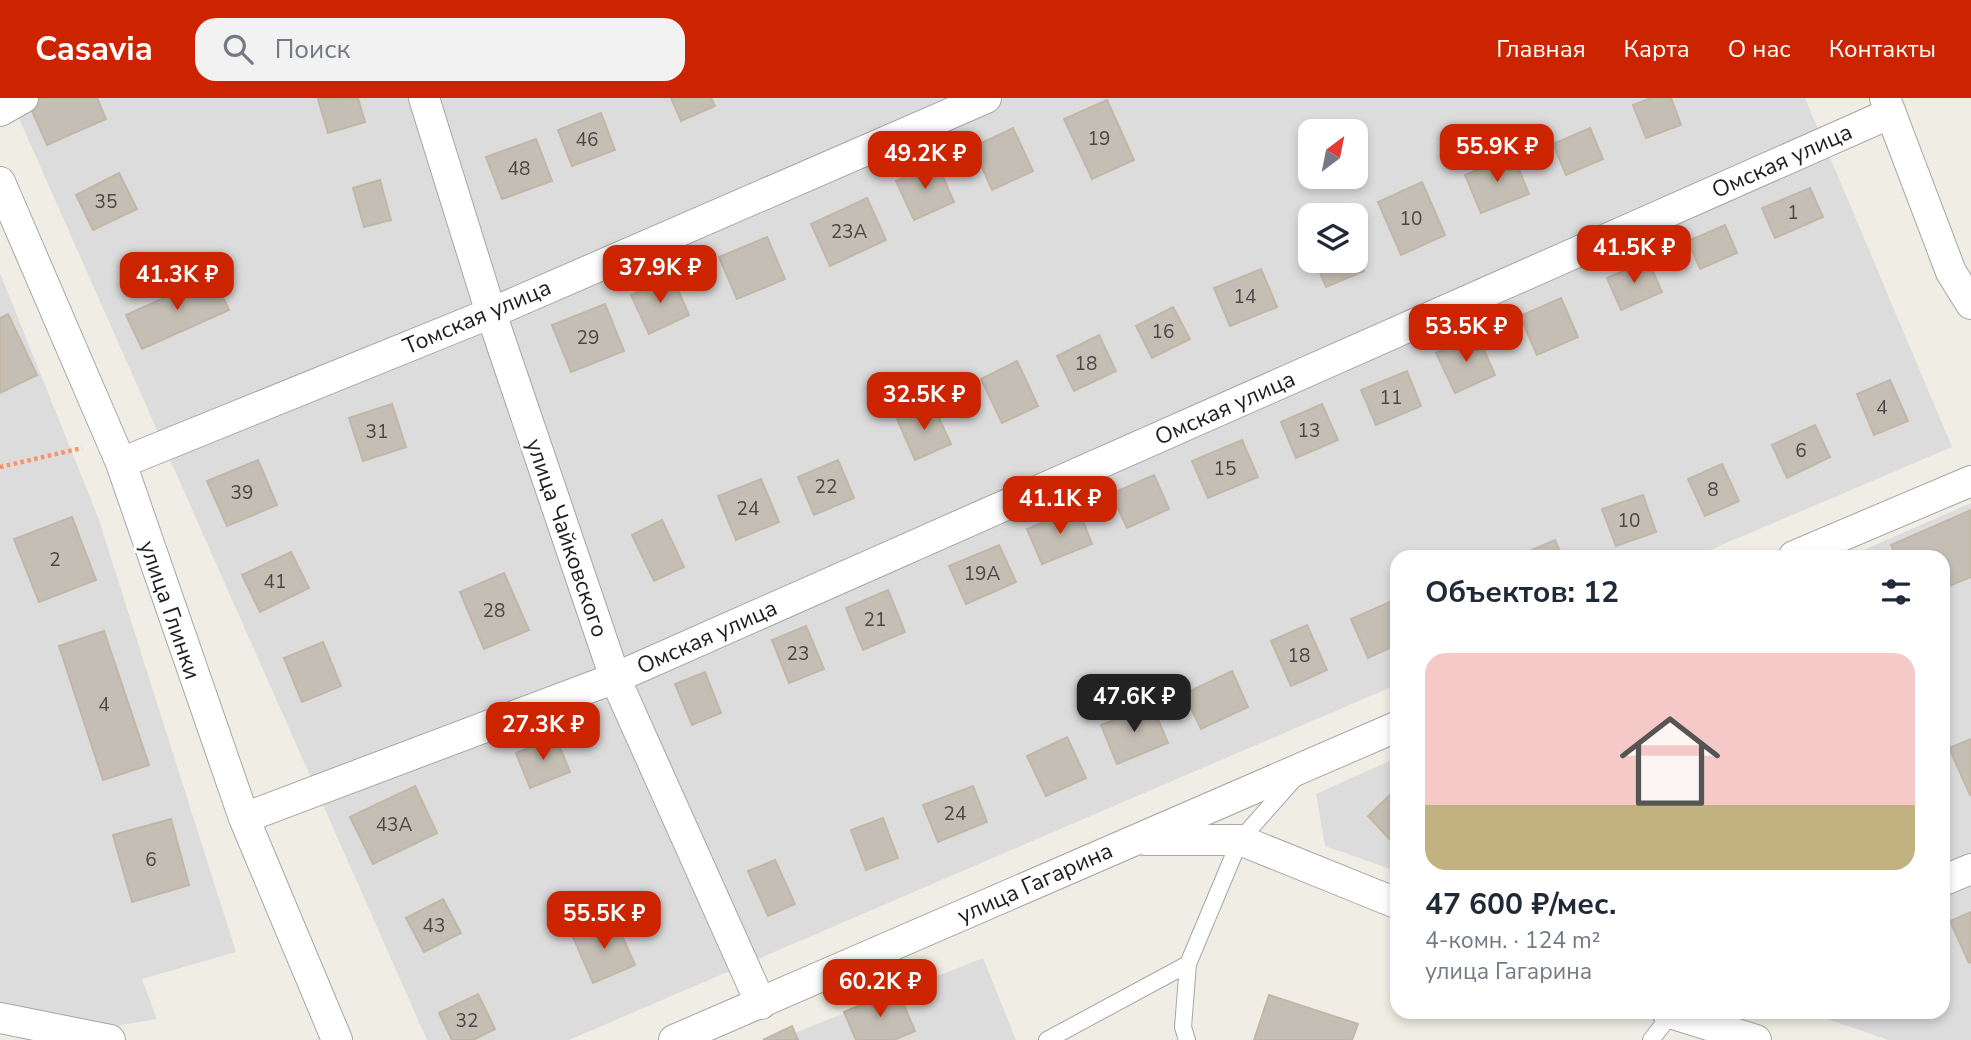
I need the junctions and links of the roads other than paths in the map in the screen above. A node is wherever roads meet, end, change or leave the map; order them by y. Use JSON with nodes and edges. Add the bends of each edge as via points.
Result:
{"nodes":[{"id":1,"x":23,"y":98,"type":"edge"},
{"id":2,"x":424,"y":98,"type":"edge"},
{"id":3,"x":986,"y":98,"type":"edge"},
{"id":4,"x":1888,"y":106,"type":"edge"},
{"id":5,"x":0,"y":111,"type":"edge"},
{"id":6,"x":0,"y":182,"type":"edge"},
{"id":7,"x":1971,"y":303,"type":"edge"},
{"id":8,"x":491,"y":313,"type":"junction"},
{"id":9,"x":115,"y":452,"type":"junction"},
{"id":10,"x":1971,"y":481,"type":"edge"},
{"id":11,"x":1808,"y":550,"type":"edge"},
{"id":12,"x":615,"y":678,"type":"junction"},
{"id":13,"x":1390,"y":730,"type":"edge"},
{"id":14,"x":1306,"y":765,"type":"junction"},
{"id":15,"x":244,"y":818,"type":"junction"},
{"id":16,"x":1240,"y":840,"type":"junction"},
{"id":17,"x":1131,"y":841,"type":"junction"},
{"id":18,"x":1971,"y":869,"type":"edge"},
{"id":19,"x":1950,"y":878,"type":"edge"},
{"id":20,"x":1390,"y":901,"type":"edge"},
{"id":21,"x":1188,"y":964,"type":"junction"},
{"id":22,"x":761,"y":1004,"type":"junction"},
{"id":23,"x":0,"y":1018,"type":"edge"},
{"id":24,"x":1665,"y":1019,"type":"edge"},
{"id":25,"x":1692,"y":1019,"type":"edge"},
{"id":26,"x":110,"y":1040,"type":"edge"},
{"id":27,"x":337,"y":1040,"type":"edge"},
{"id":28,"x":674,"y":1040,"type":"edge"},
{"id":29,"x":1047,"y":1040,"type":"edge"},
{"id":30,"x":1187,"y":1040,"type":"edge"},
{"id":31,"x":1651,"y":1040,"type":"edge"},
{"id":32,"x":1756,"y":1040,"type":"edge"}],
"edges":[{"from":1,"to":5,"type":"street"},
{"from":2,"to":8,"type":"street","name":"улица Чайковского"},
{"from":3,"to":8,"type":"street","name":"Томская улица"},
{"from":4,"to":7,"type":"street","via":[[1951,272]]},
{"from":4,"to":12,"type":"street","name":"Омская улица"},
{"from":6,"to":9,"type":"street","name":"улица Глинки"},
{"from":8,"to":9,"type":"street","name":"Томская улица"},
{"from":8,"to":12,"type":"street","name":"улица Чайковского"},
{"from":9,"to":15,"type":"street","name":"улица Глинки"},
{"from":10,"to":11,"type":"street"},
{"from":12,"to":15,"type":"street","name":"Омская улица"},
{"from":12,"to":22,"type":"street","name":"улица Чайковского"},
{"from":13,"to":14,"type":"street","name":"улица Гагарина"},
{"from":14,"to":16,"type":"lane"},
{"from":14,"to":17,"type":"street","name":"улица Гагарина"},
{"from":15,"to":27,"type":"street","name":"улица Глинки"},
{"from":16,"to":17,"type":"street"},
{"from":16,"to":20,"type":"street"},
{"from":16,"to":21,"type":"lane"},
{"from":17,"to":22,"type":"street","name":"улица Гагарина"},
{"from":18,"to":19,"type":"street"},
{"from":21,"to":29,"type":"lane"},
{"from":21,"to":30,"type":"lane","via":[[1183,1027]]},
{"from":22,"to":28,"type":"street","name":"улица Гагарина"},
{"from":23,"to":26,"type":"street"},
{"from":24,"to":31,"type":"lane"},
{"from":25,"to":32,"type":"street"}]}
